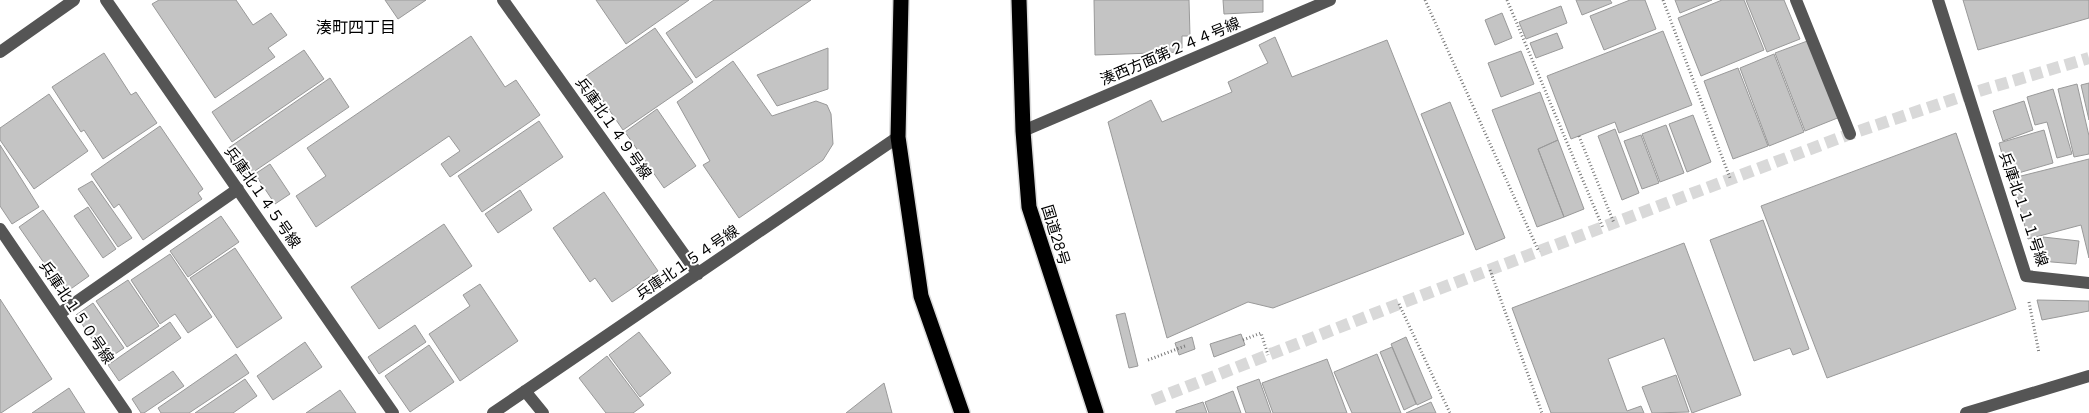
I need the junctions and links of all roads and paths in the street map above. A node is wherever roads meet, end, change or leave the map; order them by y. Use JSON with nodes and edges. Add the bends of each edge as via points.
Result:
{"nodes":[{"id":1,"x":74,"y":0,"type":"edge"},
{"id":2,"x":106,"y":0,"type":"edge"},
{"id":3,"x":504,"y":0,"type":"edge"},
{"id":4,"x":901,"y":0,"type":"edge"},
{"id":5,"x":1019,"y":0,"type":"edge"},
{"id":6,"x":1330,"y":0,"type":"edge"},
{"id":7,"x":1425,"y":0,"type":"edge"},
{"id":8,"x":1507,"y":0,"type":"edge"},
{"id":9,"x":1663,"y":0,"type":"edge"},
{"id":10,"x":1796,"y":0,"type":"edge"},
{"id":11,"x":1938,"y":0,"type":"edge"},
{"id":12,"x":0,"y":52,"type":"edge"},
{"id":13,"x":1023,"y":131,"type":"junction"},
{"id":14,"x":1850,"y":134,"type":"dead end"},
{"id":15,"x":1579,"y":136,"type":"dead end"},
{"id":16,"x":898,"y":137,"type":"junction"},
{"id":17,"x":1730,"y":178,"type":"dead end"},
{"id":18,"x":238,"y":189,"type":"junction"},
{"id":19,"x":1614,"y":224,"type":"dead end"},
{"id":20,"x":1603,"y":228,"type":"dead end"},
{"id":21,"x":0,"y":229,"type":"edge"},
{"id":22,"x":1539,"y":252,"type":"dead end"},
{"id":23,"x":1490,"y":270,"type":"dead end"},
{"id":24,"x":698,"y":274,"type":"junction"},
{"id":25,"x":2089,"y":283,"type":"edge"},
{"id":26,"x":1400,"y":304,"type":"dead end"},
{"id":27,"x":2030,"y":310,"type":"dead end"},
{"id":28,"x":59,"y":314,"type":"junction"},
{"id":29,"x":1243,"y":340,"type":"dead end"},
{"id":30,"x":1185,"y":346,"type":"dead end"},
{"id":31,"x":2039,"y":353,"type":"dead end"},
{"id":32,"x":1268,"y":355,"type":"dead end"},
{"id":33,"x":1148,"y":360,"type":"dead end"},
{"id":34,"x":2089,"y":376,"type":"edge"},
{"id":35,"x":525,"y":391,"type":"junction"},
{"id":36,"x":126,"y":413,"type":"edge"},
{"id":37,"x":393,"y":413,"type":"edge"},
{"id":38,"x":493,"y":413,"type":"edge"},
{"id":39,"x":543,"y":413,"type":"edge"},
{"id":40,"x":962,"y":413,"type":"edge"},
{"id":41,"x":1096,"y":413,"type":"edge"},
{"id":42,"x":1450,"y":413,"type":"edge"},
{"id":43,"x":1542,"y":413,"type":"edge"},
{"id":44,"x":1966,"y":413,"type":"edge"}],
"edges":[{"from":1,"to":12,"type":"street"},
{"from":2,"to":18,"type":"street","name":"兵庫北１４５号線"},
{"from":3,"to":24,"type":"street","name":"兵庫北１４９号線"},
{"from":4,"to":16,"type":"highway"},
{"from":5,"to":13,"type":"highway","name":"国道28号"},
{"from":6,"to":13,"type":"street","name":"湊西方面第２４４号線"},
{"from":7,"to":22,"type":"path"},
{"from":8,"to":20,"type":"path"},
{"from":9,"to":17,"type":"path"},
{"from":10,"to":14,"type":"street"},
{"from":11,"to":25,"type":"street","name":"兵庫北１１１号線","via":[[2026,276]]},
{"from":13,"to":41,"type":"highway","name":"国道28号","via":[[1029,207]]},
{"from":15,"to":19,"type":"path"},
{"from":16,"to":24,"type":"street","name":"兵庫北１５４号線"},
{"from":16,"to":40,"type":"highway","via":[[921,296]]},
{"from":18,"to":28,"type":"street"},
{"from":18,"to":37,"type":"street","name":"兵庫北１４５号線"},
{"from":21,"to":28,"type":"street","name":"兵庫北１５０号線"},
{"from":23,"to":43,"type":"path"},
{"from":24,"to":35,"type":"street","name":"兵庫北１５４号線"},
{"from":26,"to":42,"type":"path"},
{"from":27,"to":31,"type":"path"},
{"from":28,"to":36,"type":"street","name":"兵庫北１５０号線"},
{"from":29,"to":32,"type":"path","via":[[1261,333]]},
{"from":30,"to":33,"type":"path"},
{"from":34,"to":44,"type":"street"},
{"from":35,"to":38,"type":"street","name":"兵庫北１５４号線"},
{"from":35,"to":39,"type":"street"}]}
